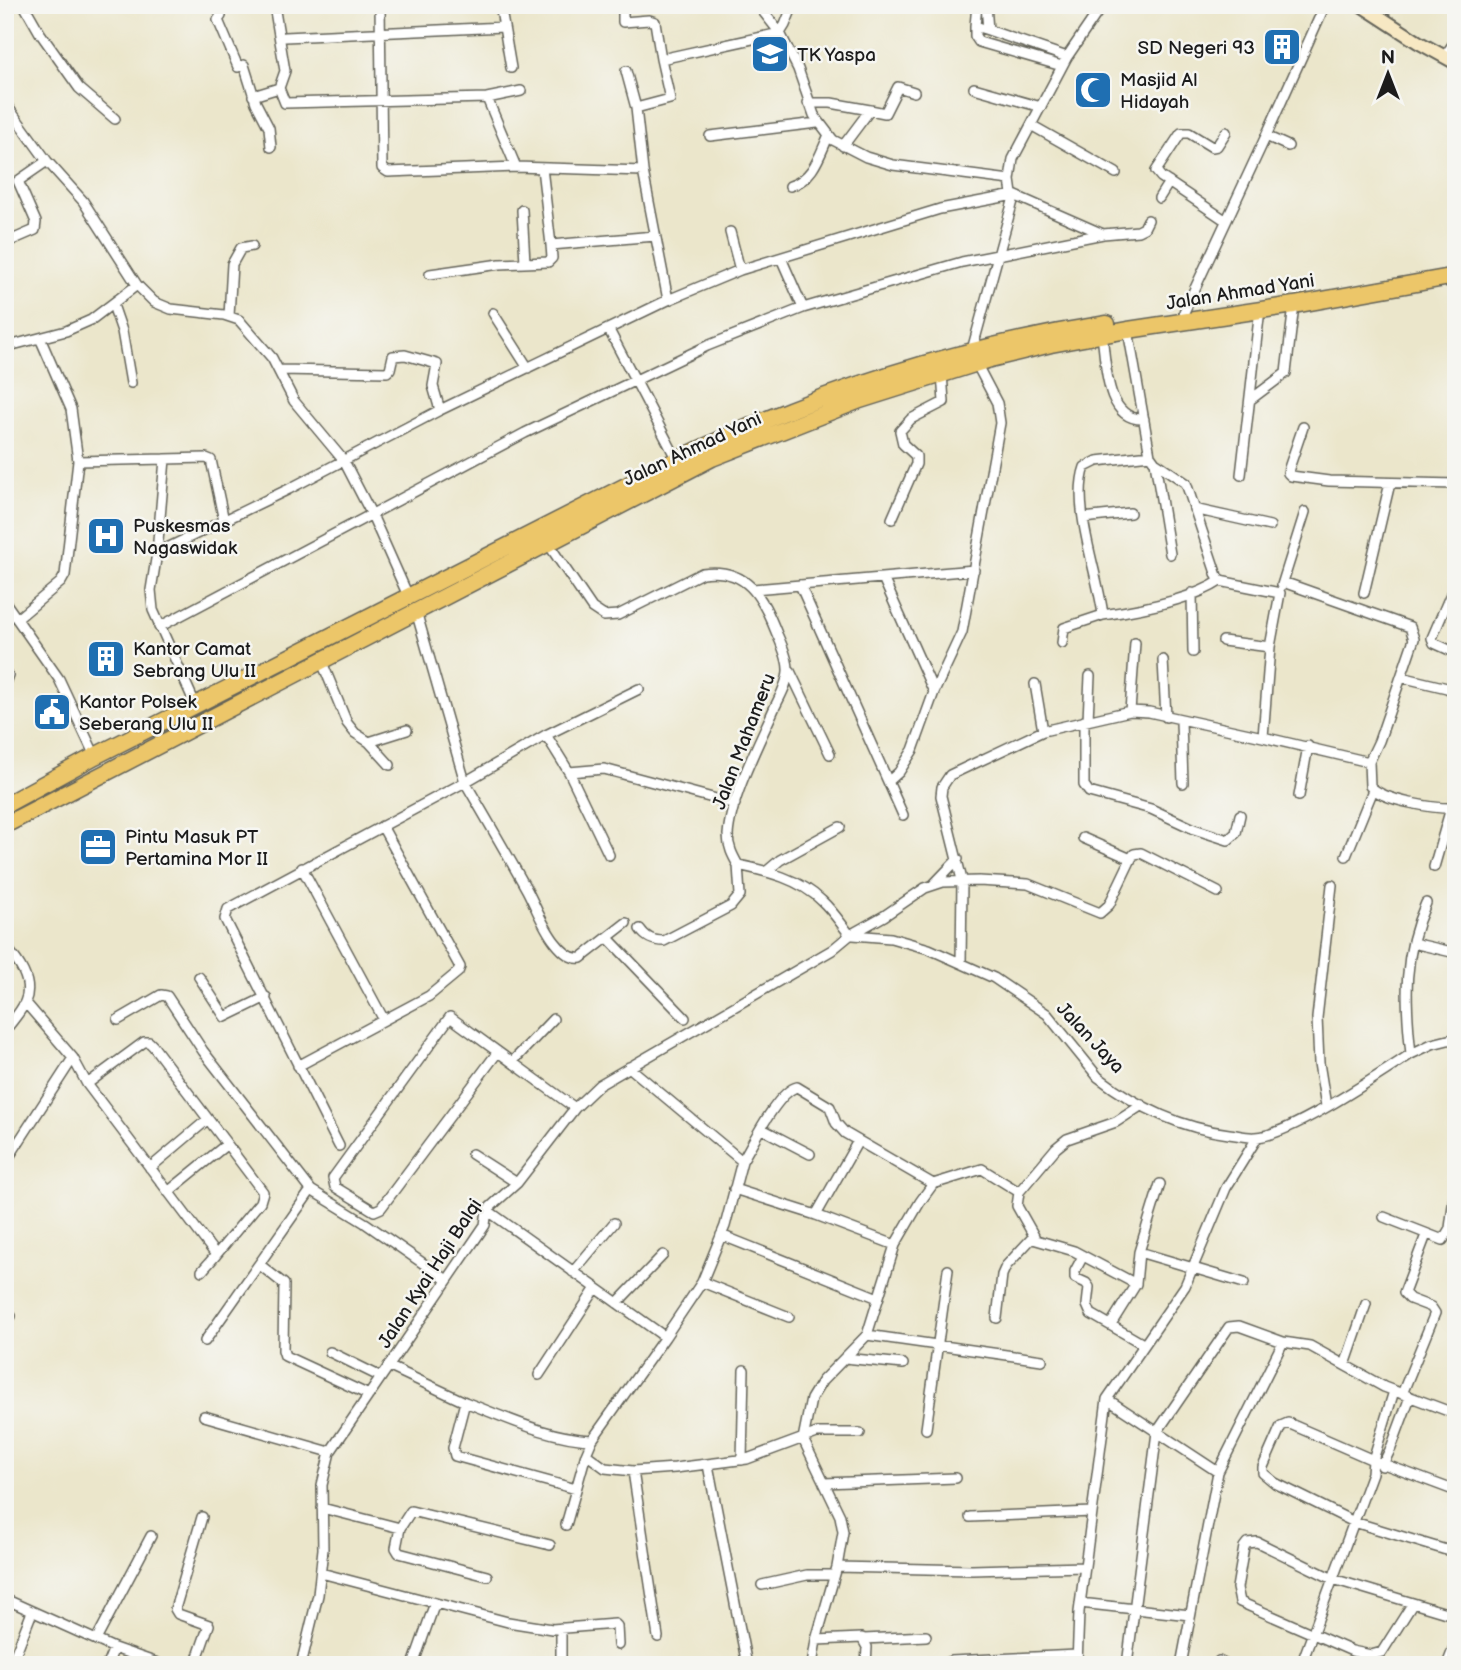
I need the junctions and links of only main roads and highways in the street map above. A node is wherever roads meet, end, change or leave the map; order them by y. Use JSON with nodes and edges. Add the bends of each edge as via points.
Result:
{"nodes":[{"id":1,"x":1456,"y":266,"type":"edge"},
{"id":2,"x":1456,"y":275,"type":"edge"},
{"id":3,"x":974,"y":356,"type":"junction"},
{"id":4,"x":412,"y":605,"type":"junction"},
{"id":5,"x":5,"y":805,"type":"edge"},
{"id":6,"x":5,"y":825,"type":"edge"}],
"edges":[{"from":1,"to":3,"type":"highway","name":"Jalan Ahmad Yani","via":[[1060,331]]},
{"from":2,"to":3,"type":"highway","name":"Jalan Ahmad Yani"},
{"from":3,"to":4,"type":"highway","name":"Jalan Ahmad Yani","via":[[942,373],[726,452]]},
{"from":3,"to":4,"type":"highway","name":"Jalan Ahmad Yani","via":[[820,398],[750,426],[677,460]]},
{"from":4,"to":5,"type":"highway","name":"Jalan Ahmad Yani","via":[[196,706]]},
{"from":4,"to":6,"type":"highway","name":"Jalan Ahmad Yani","via":[[322,662]]}]}
